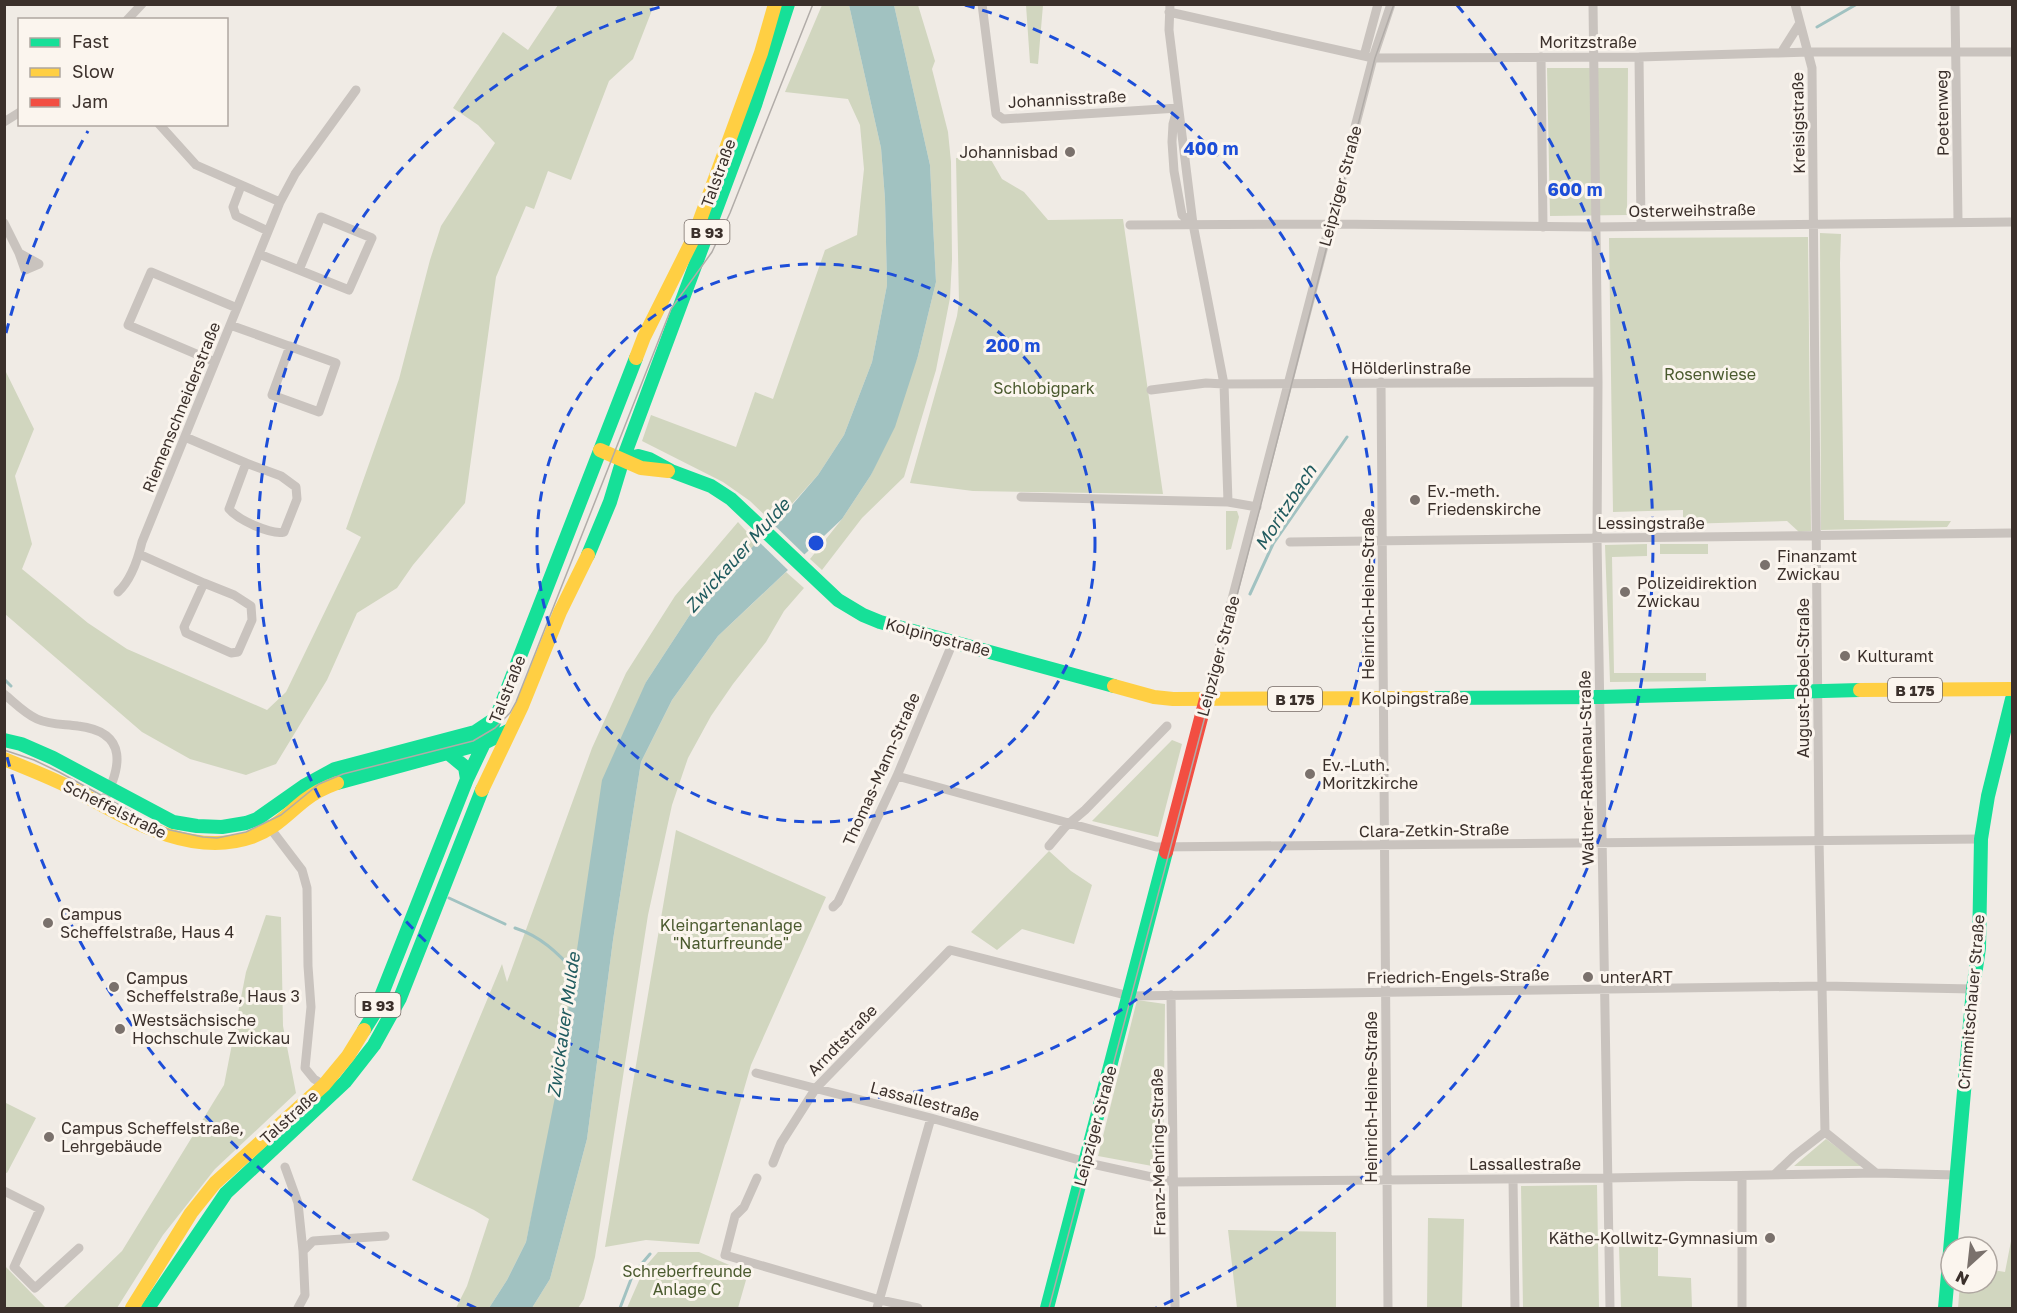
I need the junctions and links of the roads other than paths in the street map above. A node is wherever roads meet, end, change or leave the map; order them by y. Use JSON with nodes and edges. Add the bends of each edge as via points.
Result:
{"nodes":[{"id":1,"x":142,"y":4,"type":"edge"},
{"id":2,"x":776,"y":4,"type":"edge"},
{"id":3,"x":788,"y":4,"type":"edge"},
{"id":4,"x":982,"y":4,"type":"edge"},
{"id":5,"x":1378,"y":4,"type":"edge"},
{"id":6,"x":1391,"y":4,"type":"edge"},
{"id":7,"x":1593,"y":4,"type":"edge"},
{"id":8,"x":1795,"y":4,"type":"edge"},
{"id":9,"x":1955,"y":4,"type":"edge"},
{"id":10,"x":1170,"y":8,"type":"edge"},
{"id":11,"x":129,"y":18,"type":"edge"},
{"id":12,"x":1800,"y":23,"type":"junction"},
{"id":13,"x":2013,"y":51,"type":"edge"},
{"id":14,"x":1809,"y":52,"type":"junction"},
{"id":15,"x":1956,"y":52,"type":"junction"},
{"id":16,"x":1781,"y":53,"type":"junction"},
{"id":17,"x":1368,"y":57,"type":"junction"},
{"id":18,"x":1541,"y":57,"type":"junction"},
{"id":19,"x":1593,"y":57,"type":"junction"},
{"id":20,"x":1639,"y":57,"type":"junction"},
{"id":21,"x":356,"y":90,"type":"dead end"},
{"id":22,"x":1178,"y":108,"type":"junction"},
{"id":23,"x":18,"y":113,"type":"edge"},
{"id":24,"x":4,"y":122,"type":"edge"},
{"id":25,"x":161,"y":126,"type":"edge"},
{"id":26,"x":242,"y":186,"type":"junction"},
{"id":27,"x":280,"y":202,"type":"junction"},
{"id":28,"x":1959,"y":221,"type":"junction"},
{"id":29,"x":2013,"y":222,"type":"edge"},
{"id":30,"x":4,"y":223,"type":"edge"},
{"id":31,"x":1330,"y":224,"type":"junction"},
{"id":32,"x":1813,"y":224,"type":"junction"},
{"id":33,"x":1130,"y":225,"type":"dead end"},
{"id":34,"x":1193,"y":225,"type":"junction"},
{"id":35,"x":1641,"y":225,"type":"junction"},
{"id":36,"x":1543,"y":227,"type":"junction"},
{"id":37,"x":1595,"y":227,"type":"junction"},
{"id":38,"x":268,"y":231,"type":"junction"},
{"id":39,"x":19,"y":253,"type":"dead end"},
{"id":40,"x":259,"y":254,"type":"junction"},
{"id":41,"x":299,"y":270,"type":"junction"},
{"id":42,"x":237,"y":308,"type":"junction"},
{"id":43,"x":230,"y":325,"type":"junction"},
{"id":44,"x":290,"y":346,"type":"junction"},
{"id":45,"x":215,"y":362,"type":"junction"},
{"id":46,"x":1381,"y":382,"type":"junction"},
{"id":47,"x":1598,"y":382,"type":"junction"},
{"id":48,"x":1289,"y":383,"type":"junction"},
{"id":49,"x":1224,"y":384,"type":"junction"},
{"id":50,"x":1151,"y":390,"type":"dead end"},
{"id":51,"x":185,"y":437,"type":"junction"},
{"id":52,"x":600,"y":450,"type":"junction"},
{"id":53,"x":623,"y":459,"type":"junction"},
{"id":54,"x":246,"y":462,"type":"junction"},
{"id":55,"x":1020,"y":497,"type":"dead end"},
{"id":56,"x":1228,"y":502,"type":"junction"},
{"id":57,"x":1257,"y":507,"type":"junction"},
{"id":58,"x":2013,"y":533,"type":"edge"},
{"id":59,"x":1817,"y":536,"type":"junction"},
{"id":60,"x":1597,"y":539,"type":"junction"},
{"id":61,"x":1290,"y":542,"type":"dead end"},
{"id":62,"x":1383,"y":542,"type":"junction"},
{"id":63,"x":139,"y":554,"type":"junction"},
{"id":64,"x":204,"y":583,"type":"junction"},
{"id":65,"x":118,"y":592,"type":"dead end"},
{"id":66,"x":953,"y":642,"type":"junction"},
{"id":67,"x":2013,"y":689,"type":"edge"},
{"id":68,"x":1818,"y":690,"type":"junction"},
{"id":69,"x":4,"y":694,"type":"edge"},
{"id":70,"x":1600,"y":697,"type":"junction"},
{"id":71,"x":1383,"y":698,"type":"junction"},
{"id":72,"x":1206,"y":699,"type":"junction"},
{"id":73,"x":2013,"y":699,"type":"edge"},
{"id":74,"x":1167,"y":726,"type":"dead end"},
{"id":75,"x":488,"y":739,"type":"junction"},
{"id":76,"x":4,"y":740,"type":"edge"},
{"id":77,"x":448,"y":753,"type":"junction"},
{"id":78,"x":4,"y":759,"type":"edge"},
{"id":79,"x":897,"y":776,"type":"junction"},
{"id":80,"x":467,"y":778,"type":"junction"},
{"id":81,"x":110,"y":789,"type":"junction"},
{"id":82,"x":102,"y":804,"type":"junction"},
{"id":83,"x":266,"y":823,"type":"junction"},
{"id":84,"x":1069,"y":823,"type":"junction"},
{"id":85,"x":1819,"y":839,"type":"junction"},
{"id":86,"x":1981,"y":839,"type":"junction"},
{"id":87,"x":1602,"y":842,"type":"junction"},
{"id":88,"x":1048,"y":846,"type":"dead end"},
{"id":89,"x":1385,"y":846,"type":"junction"},
{"id":90,"x":1168,"y":847,"type":"junction"},
{"id":91,"x":832,"y":907,"type":"dead end"},
{"id":92,"x":950,"y":950,"type":"joint"},
{"id":93,"x":1823,"y":986,"type":"junction"},
{"id":94,"x":1604,"y":989,"type":"junction"},
{"id":95,"x":1973,"y":989,"type":"junction"},
{"id":96,"x":1386,"y":992,"type":"junction"},
{"id":97,"x":1171,"y":995,"type":"junction"},
{"id":98,"x":1129,"y":996,"type":"junction"},
{"id":99,"x":756,"y":1073,"type":"dead end"},
{"id":100,"x":324,"y":1085,"type":"junction"},
{"id":101,"x":816,"y":1088,"type":"junction"},
{"id":102,"x":931,"y":1118,"type":"junction"},
{"id":103,"x":1825,"y":1132,"type":"junction"},
{"id":104,"x":773,"y":1163,"type":"dead end"},
{"id":105,"x":1091,"y":1163,"type":"junction"},
{"id":106,"x":285,"y":1167,"type":"dead end"},
{"id":107,"x":1876,"y":1173,"type":"junction"},
{"id":108,"x":1774,"y":1175,"type":"junction"},
{"id":109,"x":1956,"y":1175,"type":"junction"},
{"id":110,"x":1742,"y":1176,"type":"junction"},
{"id":111,"x":757,"y":1178,"type":"dead end"},
{"id":112,"x":1513,"y":1179,"type":"junction"},
{"id":113,"x":1608,"y":1179,"type":"junction"},
{"id":114,"x":1386,"y":1180,"type":"junction"},
{"id":115,"x":1174,"y":1182,"type":"junction"},
{"id":116,"x":4,"y":1191,"type":"edge"},
{"id":117,"x":385,"y":1236,"type":"dead end"},
{"id":118,"x":79,"y":1248,"type":"dead end"},
{"id":119,"x":303,"y":1251,"type":"junction"},
{"id":120,"x":878,"y":1304,"type":"edge"},
{"id":121,"x":132,"y":1308,"type":"edge"},
{"id":122,"x":148,"y":1308,"type":"edge"},
{"id":123,"x":298,"y":1308,"type":"edge"},
{"id":124,"x":918,"y":1308,"type":"edge"},
{"id":125,"x":1047,"y":1308,"type":"edge"},
{"id":126,"x":1175,"y":1308,"type":"edge"},
{"id":127,"x":1389,"y":1308,"type":"edge"},
{"id":128,"x":1515,"y":1308,"type":"edge"},
{"id":129,"x":1610,"y":1308,"type":"edge"},
{"id":130,"x":1742,"y":1308,"type":"edge"},
{"id":131,"x":1945,"y":1308,"type":"edge"}],
"edges":[{"from":1,"to":11,"type":"street"},
{"from":2,"to":52,"type":"main road","name":"Talstraße","number":"B 93","via":[[693,239],[644,337]]},
{"from":3,"to":53,"type":"main road","name":"Talstraße","number":"B 93","via":[[755,105]]},
{"from":4,"to":22,"type":"street","name":"Johannisstraße","via":[[996,114],[1004,119]]},
{"from":5,"to":17,"type":"street","name":"Leipziger Straße"},
{"from":6,"to":17,"type":"street","name":"Leipziger Straße"},
{"from":7,"to":19,"type":"street","name":"Walther-Rathenau-Straße"},
{"from":8,"to":12,"type":"street","name":"Kreisigstraße"},
{"from":9,"to":15,"type":"street","name":"Poetenweg"},
{"from":10,"to":17,"type":"street","name":"Moritzstraße"},
{"from":10,"to":22,"type":"street"},
{"from":12,"to":14,"type":"street","name":"Kreisigstraße"},
{"from":12,"to":16,"type":"street","name":"Kreisigstraße"},
{"from":13,"to":15,"type":"street","name":"Moritzstraße"},
{"from":14,"to":15,"type":"street","name":"Moritzstraße"},
{"from":14,"to":16,"type":"street","name":"Moritzstraße"},
{"from":14,"to":32,"type":"street","name":"Kreisigstraße"},
{"from":15,"to":28,"type":"street","name":"Poetenweg"},
{"from":16,"to":20,"type":"street","name":"Moritzstraße"},
{"from":17,"to":18,"type":"street","name":"Moritzstraße"},
{"from":17,"to":31,"type":"street","name":"Leipziger Straße"},
{"from":18,"to":19,"type":"street","name":"Moritzstraße"},
{"from":18,"to":36,"type":"street"},
{"from":19,"to":20,"type":"street","name":"Moritzstraße"},
{"from":19,"to":37,"type":"street","name":"Walther-Rathenau-Straße"},
{"from":20,"to":35,"type":"street"},
{"from":21,"to":27,"type":"street","name":"Riemenschneiderstraße","via":[[295,174]]},
{"from":22,"to":34,"type":"street"},
{"from":23,"to":24,"type":"street"},
{"from":25,"to":26,"type":"street","via":[[196,165]]},
{"from":26,"to":27,"type":"street"},
{"from":26,"to":38,"type":"street","via":[[233,207],[236,216]]},
{"from":27,"to":38,"type":"street","name":"Riemenschneiderstraße"},
{"from":28,"to":29,"type":"street","name":"Osterweihstraße"},
{"from":28,"to":32,"type":"street","name":"Osterweihstraße"},
{"from":30,"to":39,"type":"street"},
{"from":31,"to":34,"type":"street","name":"Osterweihstraße"},
{"from":31,"to":36,"type":"street","name":"Osterweihstraße"},
{"from":31,"to":48,"type":"street","name":"Leipziger Straße"},
{"from":32,"to":35,"type":"street","name":"Osterweihstraße"},
{"from":32,"to":59,"type":"street","name":"August-Bebel-Straße"},
{"from":33,"to":34,"type":"street","name":"Osterweihstraße"},
{"from":34,"to":49,"type":"street"},
{"from":35,"to":37,"type":"street","name":"Osterweihstraße"},
{"from":36,"to":37,"type":"street","name":"Osterweihstraße"},
{"from":37,"to":47,"type":"street","name":"Walther-Rathenau-Straße"},
{"from":38,"to":40,"type":"street","name":"Riemenschneiderstraße"},
{"from":40,"to":41,"type":"street"},
{"from":40,"to":42,"type":"street","name":"Riemenschneiderstraße"},
{"from":41,"to":41,"type":"street","via":[[349,290],[372,238],[321,217]]},
{"from":42,"to":43,"type":"street","name":"Riemenschneiderstraße"},
{"from":42,"to":45,"type":"street","via":[[151,272],[128,325]]},
{"from":43,"to":44,"type":"street"},
{"from":43,"to":45,"type":"street","name":"Riemenschneiderstraße"},
{"from":44,"to":44,"type":"street","via":[[336,363],[319,412],[272,395]]},
{"from":45,"to":51,"type":"street","name":"Riemenschneiderstraße"},
{"from":46,"to":47,"type":"street","name":"Hölderlinstraße"},
{"from":46,"to":48,"type":"street","name":"Hölderlinstraße"},
{"from":46,"to":62,"type":"street","name":"Heinrich-Heine-Straße"},
{"from":47,"to":60,"type":"street","name":"Walther-Rathenau-Straße"},
{"from":48,"to":49,"type":"street","name":"Hölderlinstraße"},
{"from":48,"to":57,"type":"street","name":"Leipziger Straße"},
{"from":49,"to":50,"type":"street","name":"Hölderlinstraße"},
{"from":49,"to":56,"type":"street"},
{"from":51,"to":54,"type":"street"},
{"from":51,"to":63,"type":"street","name":"Riemenschneiderstraße"},
{"from":52,"to":53,"type":"main road","number":"B 175"},
{"from":52,"to":75,"type":"main road","name":"Talstraße","number":"B 93"},
{"from":53,"to":66,"type":"main road","name":"Kolpingstraße","number":"B 175","via":[[644,457],[711,486],[743,509],[846,606],[880,622]]},
{"from":53,"to":75,"type":"main road","name":"Talstraße","number":"B 93","via":[[590,552],[510,730]]},
{"from":54,"to":54,"type":"street","via":[[229,509],[276,534],[284,532],[297,499],[296,487]]},
{"from":55,"to":56,"type":"street"},
{"from":56,"to":57,"type":"street"},
{"from":57,"to":72,"type":"street","name":"Leipziger Straße"},
{"from":58,"to":59,"type":"street","name":"Lessingstraße"},
{"from":59,"to":60,"type":"street","name":"Lessingstraße"},
{"from":59,"to":68,"type":"street","name":"August-Bebel-Straße"},
{"from":60,"to":62,"type":"street","name":"Lessingstraße"},
{"from":60,"to":70,"type":"street","name":"Walther-Rathenau-Straße"},
{"from":61,"to":62,"type":"street","name":"Lessingstraße"},
{"from":62,"to":71,"type":"street","name":"Heinrich-Heine-Straße"},
{"from":63,"to":64,"type":"street"},
{"from":63,"to":65,"type":"street","name":"Riemenschneiderstraße","via":[[126,585]]},
{"from":64,"to":64,"type":"street","via":[[184,627],[186,633],[231,653],[238,652],[252,620],[252,606]]},
{"from":66,"to":72,"type":"main road","name":"Kolpingstraße","number":"B 175","via":[[1154,697]]},
{"from":66,"to":79,"type":"street","name":"Thomas-Mann-Straße"},
{"from":67,"to":68,"type":"main road","name":"Kolpingstraße","number":"B 175"},
{"from":68,"to":70,"type":"main road","name":"Kolpingstraße","number":"B 175"},
{"from":68,"to":85,"type":"street","name":"August-Bebel-Straße"},
{"from":69,"to":81,"type":"street","via":[[38,720],[102,731],[117,751]]},
{"from":70,"to":71,"type":"main road","name":"Kolpingstraße","number":"B 175"},
{"from":70,"to":87,"type":"street","name":"Walther-Rathenau-Straße"},
{"from":71,"to":72,"type":"main road","name":"Kolpingstraße","number":"B 175"},
{"from":71,"to":89,"type":"street","name":"Heinrich-Heine-Straße"},
{"from":72,"to":90,"type":"main road","name":"Leipziger Straße"},
{"from":73,"to":86,"type":"main road","name":"Crimmitschauer Straße"},
{"from":74,"to":84,"type":"street"},
{"from":75,"to":77,"type":"main road","name":"Scheffelstraße"},
{"from":75,"to":80,"type":"main road","name":"Talstraße","number":"B 93"},
{"from":75,"to":83,"type":"main road","name":"Scheffelstraße","via":[[335,769],[316,778]]},
{"from":75,"to":122,"type":"main road","name":"Talstraße","number":"B 93","via":[[476,801],[400,998],[374,1045],[339,1089],[226,1193]]},
{"from":76,"to":81,"type":"main road","name":"Scheffelstraße","via":[[53,758]]},
{"from":77,"to":80,"type":"main road","via":[[465,767]]},
{"from":77,"to":83,"type":"main road","name":"Scheffelstraße","via":[[341,781],[321,789],[285,819]]},
{"from":78,"to":82,"type":"main road","name":"Scheffelstraße"},
{"from":79,"to":84,"type":"street","name":"Clara-Zetkin-Straße"},
{"from":79,"to":91,"type":"street","name":"Thomas-Mann-Straße","via":[[838,902]]},
{"from":80,"to":100,"type":"main road","name":"Talstraße","number":"B 93","via":[[374,1014]]},
{"from":81,"to":82,"type":"street"},
{"from":81,"to":83,"type":"main road","name":"Scheffelstraße","via":[[173,822],[193,826]]},
{"from":82,"to":83,"type":"main road","name":"Scheffelstraße","via":[[137,823],[191,842],[232,842]]},
{"from":83,"to":100,"type":"street","via":[[302,870],[307,888],[311,1007],[305,1068]]},
{"from":84,"to":88,"type":"street"},
{"from":84,"to":90,"type":"street","name":"Clara-Zetkin-Straße"},
{"from":85,"to":86,"type":"street","name":"Clara-Zetkin-Straße"},
{"from":85,"to":87,"type":"street","name":"Clara-Zetkin-Straße"},
{"from":85,"to":93,"type":"street","name":"August-Bebel-Straße"},
{"from":86,"to":95,"type":"main road","name":"Crimmitschauer Straße","via":[[1979,948]]},
{"from":87,"to":89,"type":"street","name":"Clara-Zetkin-Straße"},
{"from":87,"to":94,"type":"street","name":"Walther-Rathenau-Straße"},
{"from":89,"to":90,"type":"street","name":"Clara-Zetkin-Straße"},
{"from":89,"to":96,"type":"street","name":"Heinrich-Heine-Straße"},
{"from":90,"to":98,"type":"main road","name":"Leipziger Straße"},
{"from":92,"to":98,"type":"street","name":"Friedrich-Engels-Straße"},
{"from":92,"to":101,"type":"street","name":"Arndtstraße"},
{"from":93,"to":94,"type":"street","name":"Friedrich-Engels-Straße"},
{"from":93,"to":95,"type":"street","name":"Friedrich-Engels-Straße"},
{"from":93,"to":103,"type":"street","name":"August-Bebel-Straße"},
{"from":94,"to":96,"type":"street","name":"Friedrich-Engels-Straße"},
{"from":94,"to":113,"type":"street","name":"Walther-Rathenau-Straße"},
{"from":95,"to":109,"type":"main road","name":"Crimmitschauer Straße"},
{"from":96,"to":97,"type":"street","name":"Friedrich-Engels-Straße"},
{"from":96,"to":114,"type":"street","name":"Heinrich-Heine-Straße"},
{"from":97,"to":98,"type":"street","name":"Friedrich-Engels-Straße"},
{"from":97,"to":115,"type":"street","name":"Franz-Mehring-Straße"},
{"from":98,"to":105,"type":"main road","name":"Leipziger Straße"},
{"from":99,"to":101,"type":"street","name":"Lassallestraße"},
{"from":100,"to":121,"type":"main road","name":"Talstraße","number":"B 93","via":[[215,1183],[191,1213]]},
{"from":101,"to":102,"type":"street","name":"Lassallestraße"},
{"from":101,"to":104,"type":"street","name":"Arndtstraße","via":[[781,1143]]},
{"from":102,"to":105,"type":"street","name":"Lassallestraße"},
{"from":102,"to":120,"type":"street"},
{"from":103,"to":107,"type":"street"},
{"from":103,"to":108,"type":"street"},
{"from":105,"to":115,"type":"street","name":"Lassallestraße"},
{"from":105,"to":125,"type":"main road","name":"Leipziger Straße"},
{"from":106,"to":119,"type":"street","via":[[298,1203]]},
{"from":107,"to":108,"type":"street","name":"Lassallestraße"},
{"from":107,"to":109,"type":"street","name":"Lassallestraße"},
{"from":108,"to":110,"type":"street","name":"Lassallestraße"},
{"from":109,"to":131,"type":"main road","name":"Crimmitschauer Straße"},
{"from":110,"to":113,"type":"street","name":"Lassallestraße"},
{"from":110,"to":130,"type":"street"},
{"from":111,"to":120,"type":"street","via":[[744,1207],[735,1216],[725,1255]]},
{"from":112,"to":113,"type":"street","name":"Lassallestraße"},
{"from":112,"to":114,"type":"street","name":"Lassallestraße"},
{"from":112,"to":128,"type":"street"},
{"from":113,"to":129,"type":"street","name":"Walther-Rathenau-Straße"},
{"from":114,"to":115,"type":"street","name":"Lassallestraße"},
{"from":114,"to":127,"type":"street","name":"Heinrich-Heine-Straße"},
{"from":115,"to":126,"type":"street","name":"Franz-Mehring-Straße"},
{"from":116,"to":118,"type":"street","via":[[40,1209],[14,1267],[35,1288]]},
{"from":117,"to":119,"type":"street","via":[[313,1241]]},
{"from":119,"to":123,"type":"street","via":[[304,1295]]},
{"from":120,"to":124,"type":"street"}]}
